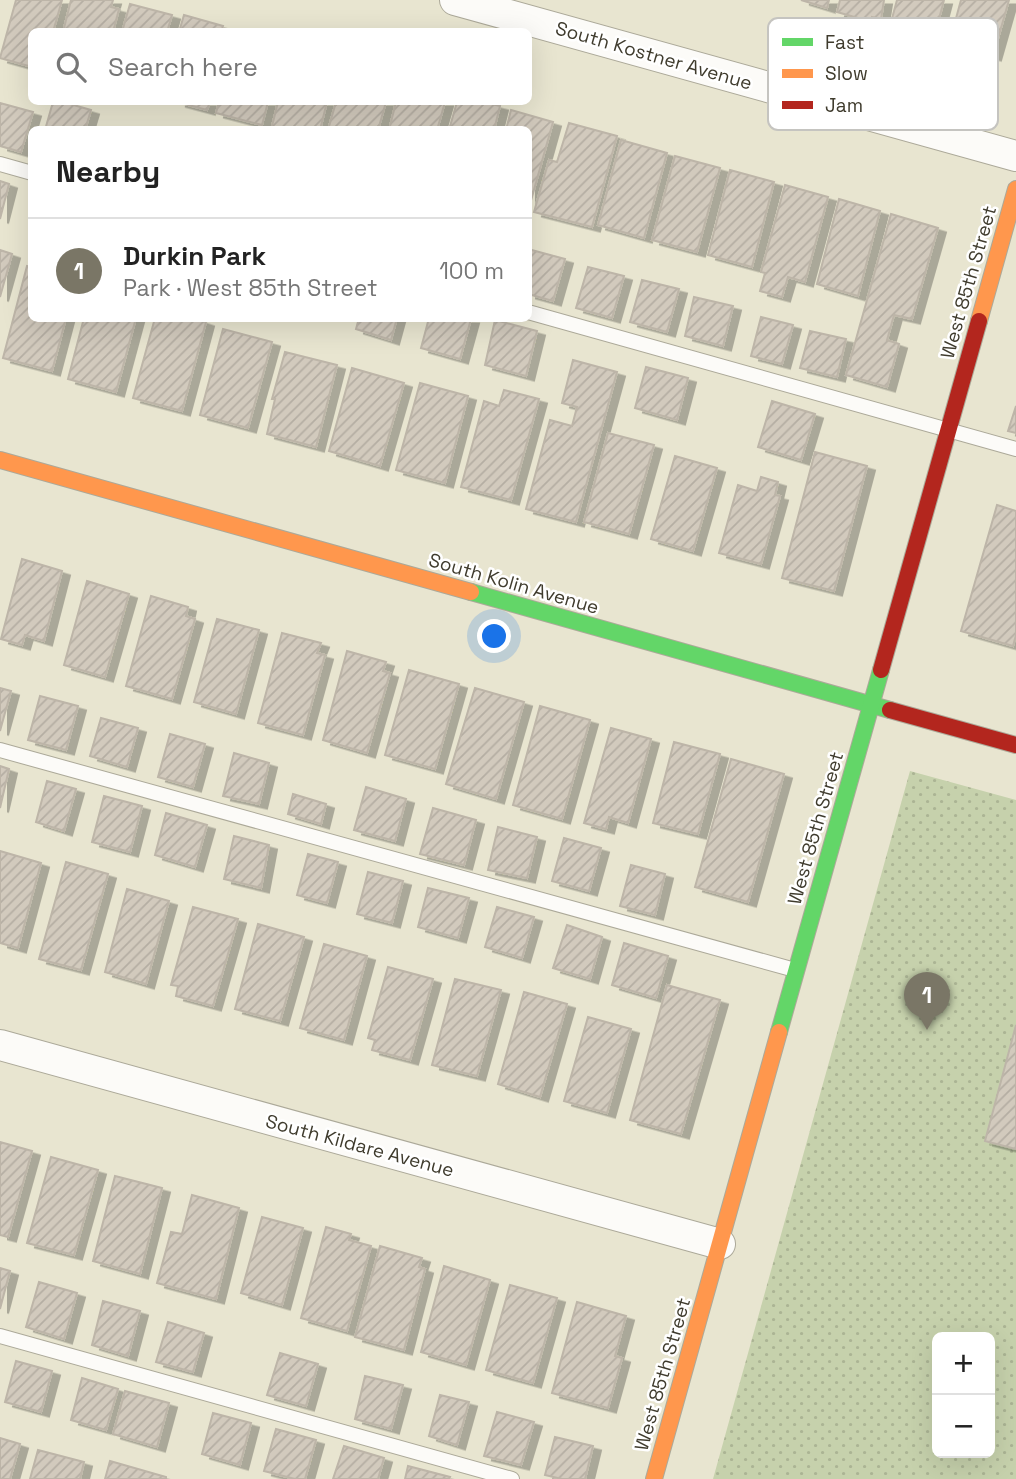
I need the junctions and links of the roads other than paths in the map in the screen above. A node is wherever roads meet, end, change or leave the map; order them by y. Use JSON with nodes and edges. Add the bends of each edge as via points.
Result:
{"nodes":[{"id":1,"x":455,"y":0,"type":"edge"},
{"id":2,"x":768,"y":87,"type":"edge"},
{"id":3,"x":922,"y":130,"type":"edge"},
{"id":4,"x":1016,"y":156,"type":"edge"},
{"id":5,"x":0,"y":164,"type":"edge"},
{"id":6,"x":28,"y":172,"type":"edge"},
{"id":7,"x":1016,"y":189,"type":"edge"},
{"id":8,"x":532,"y":313,"type":"edge"},
{"id":9,"x":948,"y":430,"type":"junction"},
{"id":10,"x":1016,"y":449,"type":"edge"},
{"id":11,"x":0,"y":460,"type":"edge"},
{"id":12,"x":872,"y":705,"type":"junction"},
{"id":13,"x":1016,"y":746,"type":"edge"},
{"id":14,"x":0,"y":750,"type":"edge"},
{"id":15,"x":797,"y":971,"type":"junction"},
{"id":16,"x":0,"y":1045,"type":"edge"},
{"id":17,"x":720,"y":1244,"type":"junction"},
{"id":18,"x":0,"y":1336,"type":"edge"},
{"id":19,"x":512,"y":1479,"type":"edge"},
{"id":20,"x":654,"y":1479,"type":"edge"}],
"edges":[{"from":1,"to":2,"type":"street","name":"South Kostner Avenue"},
{"from":3,"to":4,"type":"street","name":"South Kostner Avenue"},
{"from":5,"to":6,"type":"lane"},
{"from":7,"to":9,"type":"street","name":"West 85th Street"},
{"from":8,"to":9,"type":"lane"},
{"from":9,"to":10,"type":"lane"},
{"from":9,"to":12,"type":"street","name":"West 85th Street"},
{"from":11,"to":12,"type":"street","name":"South Kolin Avenue"},
{"from":12,"to":13,"type":"street","name":"South Kolin Avenue"},
{"from":12,"to":15,"type":"street","name":"West 85th Street"},
{"from":14,"to":15,"type":"lane"},
{"from":15,"to":17,"type":"street","name":"West 85th Street"},
{"from":16,"to":17,"type":"street","name":"South Kildare Avenue"},
{"from":17,"to":20,"type":"street","name":"West 85th Street"},
{"from":18,"to":19,"type":"lane"}]}
